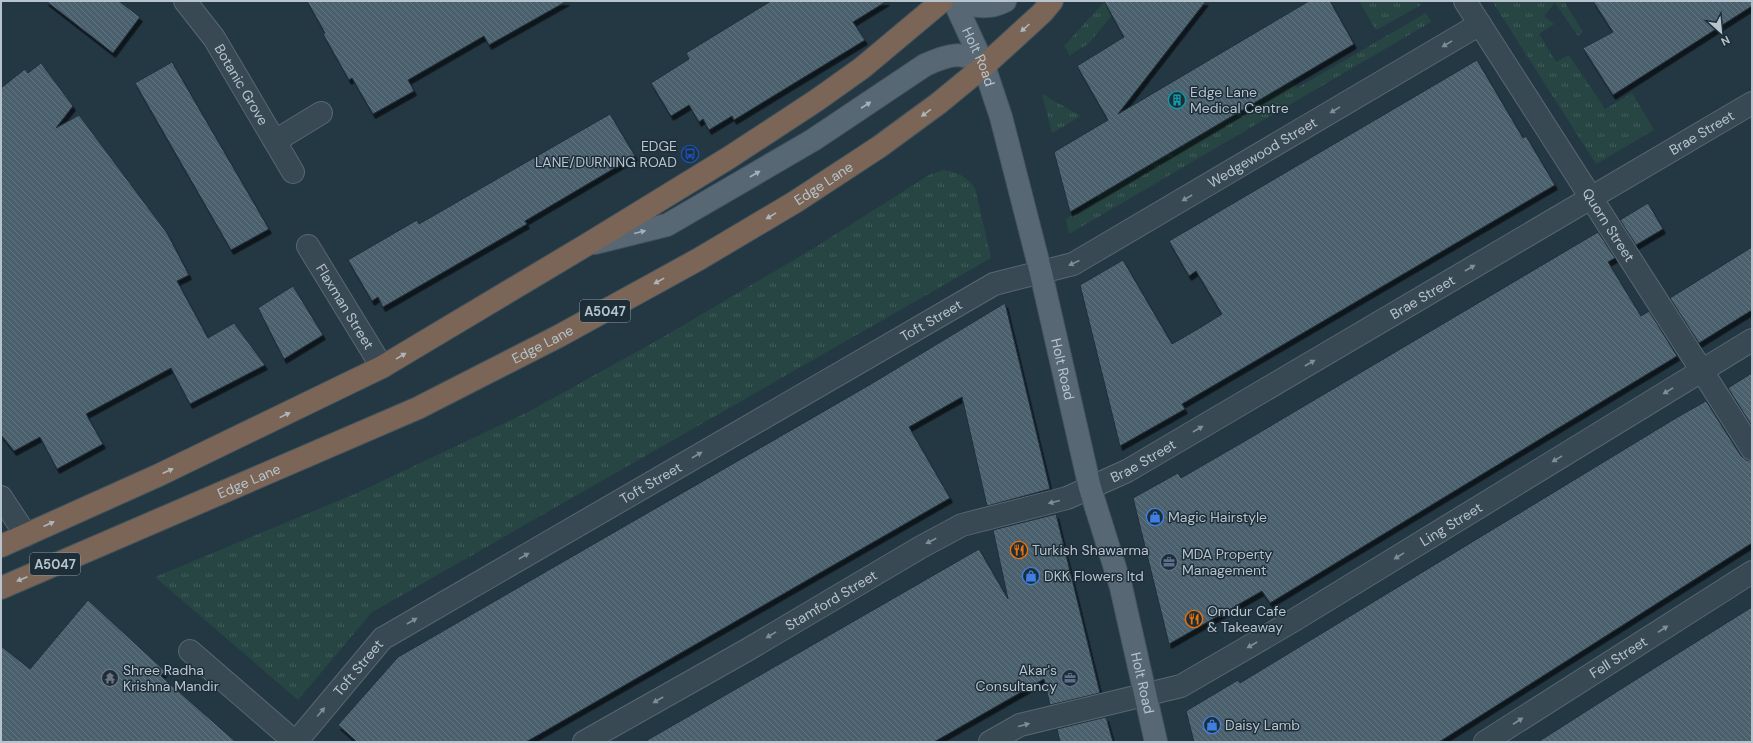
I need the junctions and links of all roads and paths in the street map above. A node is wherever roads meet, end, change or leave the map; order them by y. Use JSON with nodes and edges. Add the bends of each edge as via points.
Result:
{"nodes":[{"id":1,"x":185,"y":1,"type":"edge"},
{"id":2,"x":942,"y":1,"type":"edge"},
{"id":3,"x":954,"y":1,"type":"edge"},
{"id":4,"x":962,"y":1,"type":"edge"},
{"id":5,"x":1005,"y":1,"type":"edge"},
{"id":6,"x":1052,"y":1,"type":"edge"},
{"id":7,"x":1465,"y":1,"type":"edge"},
{"id":8,"x":1480,"y":24,"type":"junction"},
{"id":9,"x":984,"y":66,"type":"junction"},
{"id":10,"x":1752,"y":103,"type":"edge"},
{"id":11,"x":322,"y":113,"type":"dead end"},
{"id":12,"x":275,"y":141,"type":"junction"},
{"id":13,"x":293,"y":172,"type":"dead end"},
{"id":14,"x":1590,"y":199,"type":"junction"},
{"id":15,"x":588,"y":244,"type":"junction"},
{"id":16,"x":308,"y":246,"type":"dead end"},
{"id":17,"x":1041,"y":273,"type":"junction"},
{"id":18,"x":1752,"y":340,"type":"edge"},
{"id":19,"x":382,"y":367,"type":"junction"},
{"id":20,"x":1702,"y":371,"type":"junction"},
{"id":21,"x":1752,"y":449,"type":"edge"},
{"id":22,"x":1090,"y":488,"type":"junction"},
{"id":23,"x":1,"y":497,"type":"edge"},
{"id":24,"x":26,"y":535,"type":"junction"},
{"id":25,"x":1,"y":546,"type":"edge"},
{"id":26,"x":1752,"y":572,"type":"edge"},
{"id":27,"x":1,"y":588,"type":"edge"},
{"id":28,"x":190,"y":651,"type":"dead end"},
{"id":29,"x":1145,"y":695,"type":"junction"},
{"id":30,"x":295,"y":742,"type":"edge"},
{"id":31,"x":584,"y":742,"type":"edge"},
{"id":32,"x":990,"y":742,"type":"edge"},
{"id":33,"x":1156,"y":742,"type":"edge"},
{"id":34,"x":1485,"y":742,"type":"edge"}],
"edges":[{"from":1,"to":12,"type":"street","name":"Botanic Grove","via":[[214,38]]},
{"from":2,"to":15,"type":"highway","number":"A5047","via":[[862,68],[817,100]]},
{"from":3,"to":9,"type":"main road","name":"Holt Road"},
{"from":4,"to":5,"type":"main road","via":[[974,6],[988,6]]},
{"from":6,"to":9,"type":"highway","name":"Edge Lane","number":"A5047","one_way":true},
{"from":7,"to":8,"type":"street","name":"Quorn Street"},
{"from":8,"to":14,"type":"street","name":"Quorn Street"},
{"from":8,"to":17,"type":"street","name":"Wedgewood Street","one_way":true,"via":[[1073,264]]},
{"from":15,"to":9,"type":"main road","one_way":true,"via":[[667,225],[813,140],[939,58],[966,55],[975,58]]},
{"from":9,"to":17,"type":"main road","name":"Holt Road","via":[[1001,117]]},
{"from":9,"to":27,"type":"highway","name":"Edge Lane","number":"A5047","one_way":true,"via":[[885,143],[795,202],[699,259],[559,336],[418,408]]},
{"from":10,"to":14,"type":"street","name":"Brae Street"},
{"from":11,"to":12,"type":"street"},
{"from":12,"to":13,"type":"street","name":"Botanic Grove"},
{"from":14,"to":20,"type":"street","name":"Quorn Street"},
{"from":22,"to":14,"type":"street","name":"Brae Street","one_way":true,"via":[[1127,471]]},
{"from":19,"to":15,"type":"highway","number":"A5047","one_way":true},
{"from":16,"to":19,"type":"street","name":"Flaxman Street"},
{"from":17,"to":22,"type":"main road","name":"Holt Road"},
{"from":30,"to":17,"type":"street","name":"Toft Street","one_way":true,"via":[[387,636],[994,284]]},
{"from":18,"to":20,"type":"street","name":"Ling Street"},
{"from":24,"to":19,"type":"highway","number":"A5047","one_way":true,"via":[[160,475]]},
{"from":20,"to":21,"type":"street","name":"Quorn Street"},
{"from":20,"to":29,"type":"street","name":"Ling Street","one_way":true,"via":[[1291,622],[1181,686]]},
{"from":22,"to":29,"type":"main road","name":"Holt Road","via":[[1116,569]]},
{"from":22,"to":31,"type":"street","name":"Stamford Street","one_way":true,"via":[[1067,498],[958,527]]},
{"from":23,"to":24,"type":"street"},
{"from":24,"to":25,"type":"highway","number":"A5047"},
{"from":34,"to":26,"type":"street","name":"Fell Street","one_way":true},
{"from":28,"to":30,"type":"street"},
{"from":32,"to":29,"type":"street","name":"Ling Street","one_way":true,"via":[[1020,725]]},
{"from":29,"to":33,"type":"main road","name":"Holt Road"}]}
